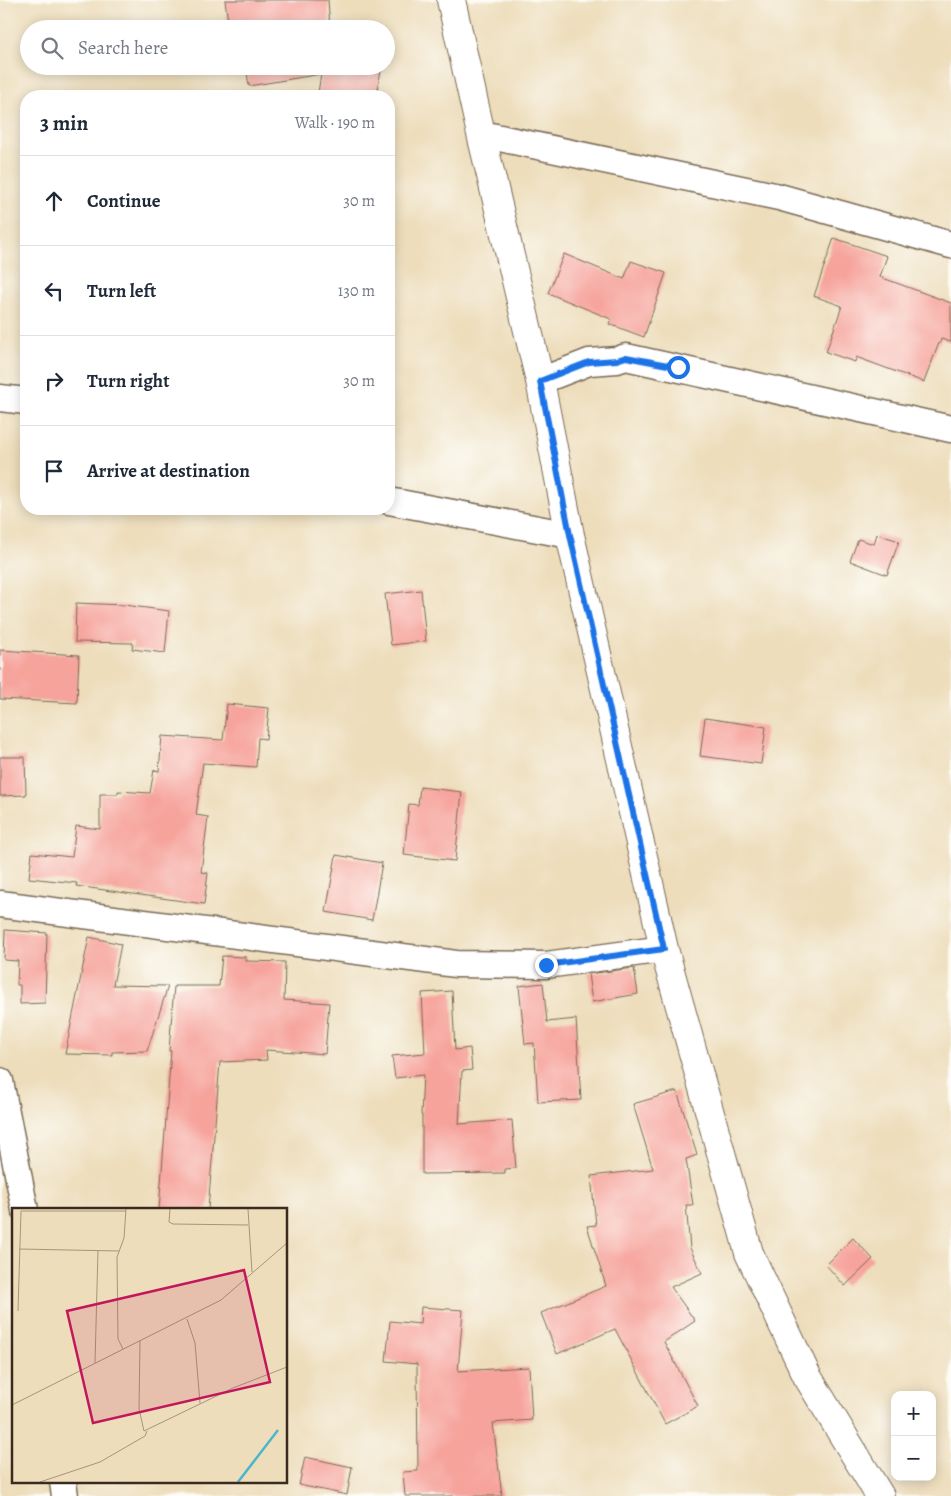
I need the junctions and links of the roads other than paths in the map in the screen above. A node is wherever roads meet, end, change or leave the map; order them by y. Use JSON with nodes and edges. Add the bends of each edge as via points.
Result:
{"nodes":[{"id":1,"x":451,"y":0,"type":"edge"},
{"id":2,"x":480,"y":134,"type":"junction"},
{"id":3,"x":951,"y":245,"type":"edge"},
{"id":4,"x":540,"y":381,"type":"junction"},
{"id":5,"x":0,"y":398,"type":"edge"},
{"id":6,"x":20,"y":400,"type":"edge"},
{"id":7,"x":951,"y":429,"type":"edge"},
{"id":8,"x":395,"y":501,"type":"edge"},
{"id":9,"x":570,"y":535,"type":"junction"},
{"id":10,"x":0,"y":904,"type":"edge"},
{"id":11,"x":664,"y":949,"type":"junction"},
{"id":12,"x":0,"y":1081,"type":"edge"},
{"id":13,"x":25,"y":1208,"type":"edge"},
{"id":14,"x":880,"y":1496,"type":"edge"}],
"edges":[{"from":1,"to":2,"type":"street"},
{"from":2,"to":3,"type":"street","via":[[779,197]]},
{"from":2,"to":4,"type":"street"},
{"from":4,"to":7,"type":"street","via":[[589,362],[626,357]]},
{"from":4,"to":9,"type":"street"},
{"from":5,"to":6,"type":"street"},
{"from":8,"to":9,"type":"street"},
{"from":9,"to":11,"type":"street"},
{"from":10,"to":11,"type":"street","via":[[456,964],[546,965]]},
{"from":11,"to":14,"type":"street","via":[[749,1253],[807,1376]]},
{"from":12,"to":13,"type":"street"}]}
